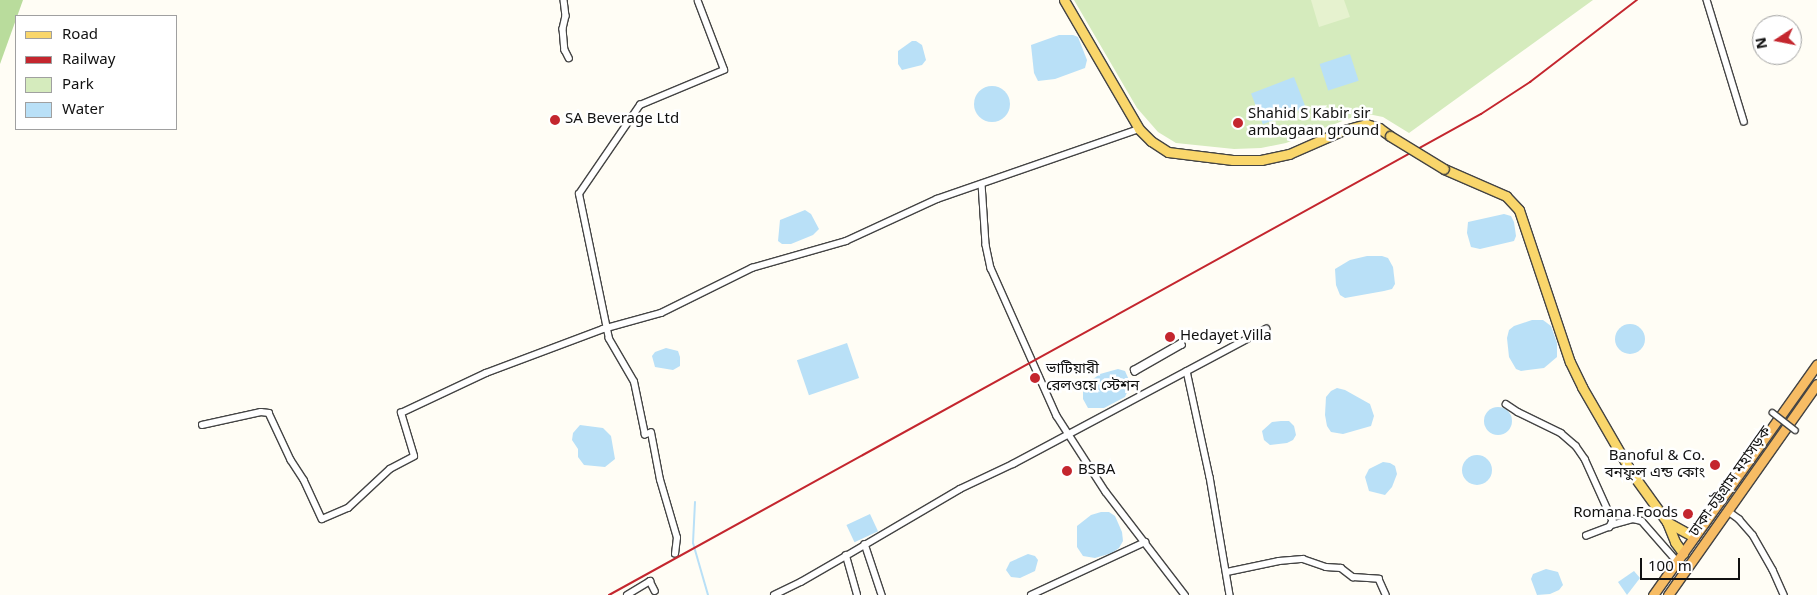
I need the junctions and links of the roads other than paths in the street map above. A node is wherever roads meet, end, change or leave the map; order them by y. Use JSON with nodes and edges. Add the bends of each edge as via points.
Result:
{"nodes":[{"id":1,"x":564,"y":0,"type":"edge"},
{"id":2,"x":1064,"y":0,"type":"edge"},
{"id":3,"x":1707,"y":0,"type":"edge"},
{"id":4,"x":698,"y":1,"type":"edge"},
{"id":5,"x":569,"y":58,"type":"dead end"},
{"id":6,"x":1744,"y":122,"type":"dead end"},
{"id":7,"x":1139,"y":129,"type":"junction"},
{"id":8,"x":982,"y":184,"type":"junction"},
{"id":9,"x":1266,"y":329,"type":"dead end"},
{"id":10,"x":607,"y":330,"type":"junction"},
{"id":11,"x":1817,"y":364,"type":"edge"},
{"id":12,"x":1134,"y":370,"type":"joint"},
{"id":13,"x":1187,"y":371,"type":"junction"},
{"id":14,"x":1817,"y":384,"type":"edge"},
{"id":15,"x":1506,"y":404,"type":"dead end"},
{"id":16,"x":1772,"y":412,"type":"dead end"},
{"id":17,"x":202,"y":425,"type":"dead end"},
{"id":18,"x":1795,"y":430,"type":"dead end"},
{"id":19,"x":1067,"y":434,"type":"junction"},
{"id":20,"x":1728,"y":511,"type":"junction"},
{"id":21,"x":1667,"y":522,"type":"junction"},
{"id":22,"x":1612,"y":525,"type":"junction"},
{"id":23,"x":1587,"y":536,"type":"dead end"},
{"id":24,"x":1694,"y":537,"type":"junction"},
{"id":25,"x":1145,"y":542,"type":"junction"},
{"id":26,"x":865,"y":544,"type":"junction"},
{"id":27,"x":1683,"y":553,"type":"junction"},
{"id":28,"x":675,"y":554,"type":"dead end"},
{"id":29,"x":846,"y":556,"type":"junction"},
{"id":30,"x":1677,"y":561,"type":"junction"},
{"id":31,"x":1227,"y":572,"type":"junction"},
{"id":32,"x":655,"y":591,"type":"dead end"},
{"id":33,"x":627,"y":595,"type":"edge"},
{"id":34,"x":774,"y":595,"type":"edge"},
{"id":35,"x":857,"y":595,"type":"edge"},
{"id":36,"x":882,"y":595,"type":"edge"},
{"id":37,"x":1032,"y":595,"type":"edge"},
{"id":38,"x":1185,"y":595,"type":"edge"},
{"id":39,"x":1230,"y":595,"type":"edge"},
{"id":40,"x":1386,"y":595,"type":"edge"},
{"id":41,"x":1653,"y":595,"type":"edge"},
{"id":42,"x":1668,"y":595,"type":"edge"},
{"id":43,"x":1784,"y":595,"type":"edge"}],
"edges":[{"from":1,"to":5,"type":"street","via":[[566,16],[563,29]]},
{"from":2,"to":7,"type":"main road"},
{"from":3,"to":6,"type":"street"},
{"from":4,"to":10,"type":"street","via":[[724,70],[640,105],[579,194]]},
{"from":7,"to":8,"type":"street"},
{"from":7,"to":21,"type":"main road","bridge":true,"via":[[1168,152],[1261,160],[1289,154],[1366,124],[1379,128],[1444,169],[1506,196],[1518,210],[1570,362],[1582,387],[1631,472]]},
{"from":8,"to":10,"type":"street","via":[[912,209],[846,241],[752,268],[661,314]]},
{"from":8,"to":19,"type":"street","via":[[991,268],[1031,362]]},
{"from":9,"to":13,"type":"street"},
{"from":10,"to":17,"type":"street","via":[[486,373],[401,413],[414,456],[390,470],[348,508],[322,519],[269,413]]},
{"from":10,"to":28,"type":"street","via":[[609,340],[634,382],[645,435],[651,433],[660,480],[677,538]]},
{"from":11,"to":24,"type":"highway"},
{"from":12,"to":12,"type":"street","via":[[1180,343],[1182,345],[1135,372]]},
{"from":13,"to":19,"type":"street"},
{"from":13,"to":31,"type":"street"},
{"from":14,"to":20,"type":"highway","name":"ঢাকা-চট্টগ্রাম মহাসড়ক"},
{"from":15,"to":22,"type":"street","via":[[1561,433],[1576,446],[1612,516]]},
{"from":16,"to":18,"type":"street","bridge":true},
{"from":19,"to":25,"type":"street"},
{"from":19,"to":26,"type":"street","via":[[960,489]]},
{"from":20,"to":42,"type":"highway","name":"ঢাকা-চট্টগ্রাম মহাসড়ক"},
{"from":20,"to":43,"type":"street","via":[[1753,535]]},
{"from":21,"to":24,"type":"main road"},
{"from":21,"to":27,"type":"main road"},
{"from":22,"to":23,"type":"street"},
{"from":22,"to":30,"type":"street","via":[[1642,520]]},
{"from":24,"to":27,"type":"highway"},
{"from":25,"to":37,"type":"street"},
{"from":25,"to":38,"type":"street"},
{"from":26,"to":29,"type":"street"},
{"from":26,"to":36,"type":"street"},
{"from":27,"to":30,"type":"highway"},
{"from":29,"to":34,"type":"street"},
{"from":29,"to":35,"type":"street"},
{"from":30,"to":41,"type":"highway"},
{"from":31,"to":39,"type":"street"},
{"from":31,"to":40,"type":"street","via":[[1303,559],[1341,568],[1357,578],[1378,579]]},
{"from":32,"to":33,"type":"street","via":[[650,581]]}]}
